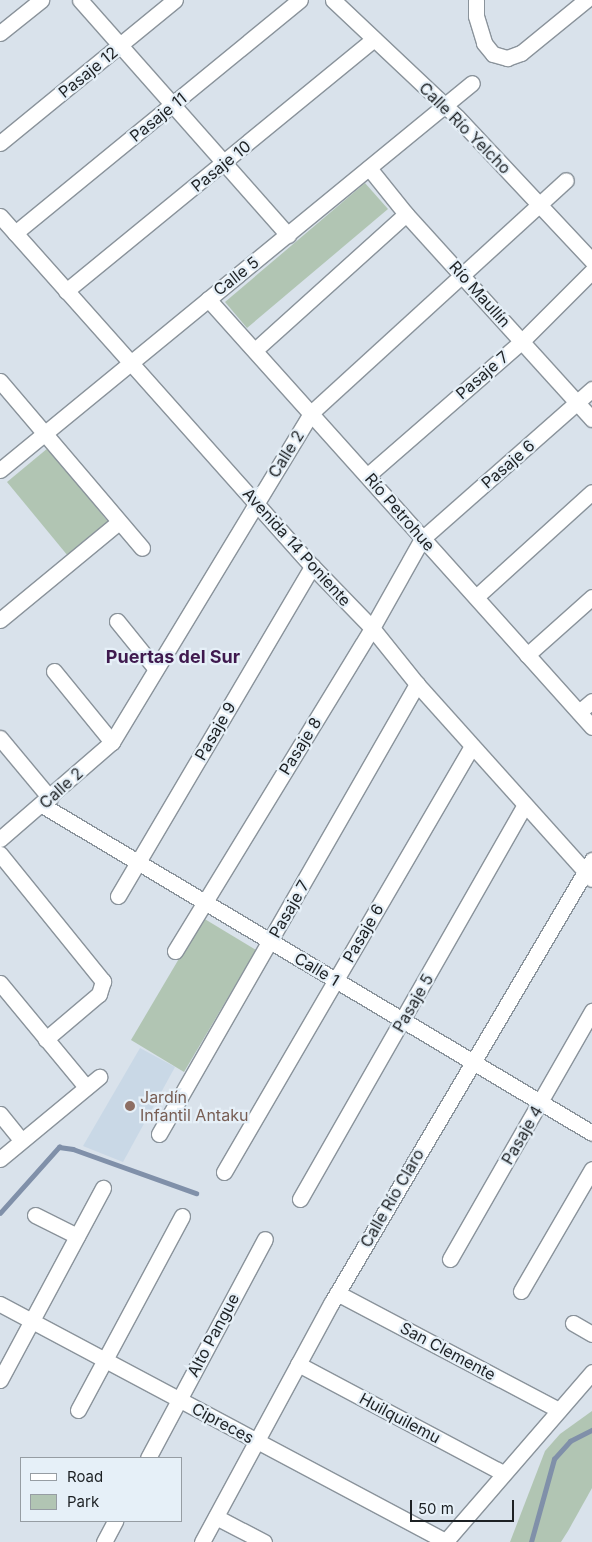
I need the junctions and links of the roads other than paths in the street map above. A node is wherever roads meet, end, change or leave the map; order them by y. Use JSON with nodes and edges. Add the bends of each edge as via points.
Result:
{"nodes":[{"id":1,"x":41,"y":0,"type":"edge"},
{"id":2,"x":80,"y":0,"type":"edge"},
{"id":3,"x":175,"y":0,"type":"edge"},
{"id":4,"x":300,"y":0,"type":"edge"},
{"id":5,"x":333,"y":0,"type":"edge"},
{"id":6,"x":476,"y":0,"type":"edge"},
{"id":7,"x":586,"y":0,"type":"edge"},
{"id":8,"x":0,"y":33,"type":"edge"},
{"id":9,"x":374,"y":39,"type":"junction"},
{"id":10,"x":121,"y":46,"type":"junction"},
{"id":11,"x":472,"y":83,"type":"dead end"},
{"id":12,"x":173,"y":105,"type":"junction"},
{"id":13,"x":445,"y":106,"type":"junction"},
{"id":14,"x":0,"y":143,"type":"edge"},
{"id":15,"x":224,"y":163,"type":"junction"},
{"id":16,"x":369,"y":168,"type":"junction"},
{"id":17,"x":566,"y":180,"type":"dead end"},
{"id":18,"x":537,"y":203,"type":"junction"},
{"id":19,"x":406,"y":214,"type":"junction"},
{"id":20,"x":0,"y":216,"type":"edge"},
{"id":21,"x":15,"y":233,"type":"junction"},
{"id":22,"x":288,"y":235,"type":"junction"},
{"id":23,"x":592,"y":262,"type":"edge"},
{"id":24,"x":592,"y":271,"type":"edge"},
{"id":25,"x":464,"y":276,"type":"junction"},
{"id":26,"x":66,"y":291,"type":"junction"},
{"id":27,"x":208,"y":299,"type":"junction"},
{"id":28,"x":522,"y":341,"type":"junction"},
{"id":29,"x":255,"y":350,"type":"junction"},
{"id":30,"x":130,"y":362,"type":"junction"},
{"id":31,"x":0,"y":381,"type":"edge"},
{"id":32,"x":592,"y":389,"type":"edge"},
{"id":33,"x":577,"y":404,"type":"junction"},
{"id":34,"x":311,"y":413,"type":"junction"},
{"id":35,"x":592,"y":418,"type":"edge"},
{"id":36,"x":44,"y":433,"type":"junction"},
{"id":37,"x":0,"y":470,"type":"edge"},
{"id":38,"x":368,"y":475,"type":"junction"},
{"id":39,"x":592,"y":492,"type":"edge"},
{"id":40,"x":257,"y":502,"type":"junction"},
{"id":41,"x":119,"y":522,"type":"junction"},
{"id":42,"x":422,"y":539,"type":"junction"},
{"id":43,"x":142,"y":548,"type":"dead end"},
{"id":44,"x":312,"y":566,"type":"junction"},
{"id":45,"x":592,"y":596,"type":"edge"},
{"id":46,"x":476,"y":597,"type":"junction"},
{"id":47,"x":0,"y":620,"type":"edge"},
{"id":48,"x":117,"y":621,"type":"dead end"},
{"id":49,"x":372,"y":628,"type":"junction"},
{"id":50,"x":527,"y":655,"type":"junction"},
{"id":51,"x":155,"y":668,"type":"junction"},
{"id":52,"x":54,"y":671,"type":"dead end"},
{"id":53,"x":417,"y":684,"type":"junction"},
{"id":54,"x":592,"y":701,"type":"edge"},
{"id":55,"x":579,"y":712,"type":"junction"},
{"id":56,"x":592,"y":727,"type":"edge"},
{"id":57,"x":0,"y":738,"type":"edge"},
{"id":58,"x":112,"y":742,"type":"junction"},
{"id":59,"x":472,"y":746,"type":"junction"},
{"id":60,"x":46,"y":801,"type":"junction"},
{"id":61,"x":525,"y":805,"type":"junction"},
{"id":62,"x":0,"y":839,"type":"edge"},
{"id":63,"x":0,"y":854,"type":"edge"},
{"id":64,"x":138,"y":862,"type":"junction"},
{"id":65,"x":590,"y":870,"type":"edge"},
{"id":66,"x":118,"y":896,"type":"dead end"},
{"id":67,"x":203,"y":901,"type":"junction"},
{"id":68,"x":270,"y":941,"type":"junction"},
{"id":69,"x":175,"y":951,"type":"dead end"},
{"id":70,"x":336,"y":980,"type":"junction"},
{"id":71,"x":0,"y":983,"type":"edge"},
{"id":72,"x":592,"y":1011,"type":"edge"},
{"id":73,"x":403,"y":1020,"type":"junction"},
{"id":74,"x":46,"y":1039,"type":"junction"},
{"id":75,"x":471,"y":1061,"type":"junction"},
{"id":76,"x":99,"y":1077,"type":"dead end"},
{"id":77,"x":86,"y":1087,"type":"junction"},
{"id":78,"x":541,"y":1102,"type":"junction"},
{"id":79,"x":0,"y":1114,"type":"edge"},
{"id":80,"x":592,"y":1133,"type":"edge"},
{"id":81,"x":158,"y":1134,"type":"dead end"},
{"id":82,"x":21,"y":1140,"type":"junction"},
{"id":83,"x":0,"y":1159,"type":"edge"},
{"id":84,"x":592,"y":1169,"type":"edge"},
{"id":85,"x":224,"y":1172,"type":"dead end"},
{"id":86,"x":103,"y":1188,"type":"dead end"},
{"id":87,"x":300,"y":1199,"type":"dead end"},
{"id":88,"x":35,"y":1215,"type":"dead end"},
{"id":89,"x":182,"y":1216,"type":"dead end"},
{"id":90,"x":77,"y":1236,"type":"junction"},
{"id":91,"x":265,"y":1239,"type":"dead end"},
{"id":92,"x":450,"y":1258,"type":"dead end"},
{"id":93,"x":521,"y":1290,"type":"dead end"},
{"id":94,"x":337,"y":1293,"type":"junction"},
{"id":95,"x":0,"y":1304,"type":"edge"},
{"id":96,"x":32,"y":1321,"type":"junction"},
{"id":97,"x":573,"y":1323,"type":"dead end"},
{"id":98,"x":592,"y":1334,"type":"edge"},
{"id":99,"x":104,"y":1360,"type":"junction"},
{"id":100,"x":298,"y":1364,"type":"junction"},
{"id":101,"x":592,"y":1372,"type":"edge"},
{"id":102,"x":0,"y":1380,"type":"edge"},
{"id":103,"x":179,"y":1400,"type":"junction"},
{"id":104,"x":78,"y":1410,"type":"dead end"},
{"id":105,"x":559,"y":1410,"type":"junction"},
{"id":106,"x":256,"y":1441,"type":"junction"},
{"id":107,"x":149,"y":1457,"type":"edge"},
{"id":108,"x":503,"y":1473,"type":"junction"},
{"id":109,"x":216,"y":1517,"type":"junction"},
{"id":110,"x":114,"y":1522,"type":"edge"},
{"id":111,"x":104,"y":1542,"type":"edge"},
{"id":112,"x":202,"y":1542,"type":"edge"},
{"id":113,"x":264,"y":1542,"type":"edge"},
{"id":114,"x":445,"y":1542,"type":"edge"}],
"edges":[{"from":1,"to":8,"type":"street"},
{"from":2,"to":10,"type":"street"},
{"from":3,"to":10,"type":"street","name":"Pasaje 12"},
{"from":4,"to":12,"type":"street","name":"Pasaje 11"},
{"from":5,"to":9,"type":"street","name":"Calle Río Yelcho"},
{"from":6,"to":7,"type":"street","via":[[476,16],[484,43],[493,54],[506,58],[521,53]]},
{"from":9,"to":13,"type":"street","name":"Calle Río Yelcho"},
{"from":9,"to":15,"type":"street","name":"Pasaje 10"},
{"from":10,"to":12,"type":"street"},
{"from":10,"to":14,"type":"street","name":"Pasaje 12"},
{"from":11,"to":13,"type":"street","name":"Calle 5"},
{"from":12,"to":15,"type":"street"},
{"from":12,"to":21,"type":"street","name":"Pasaje 11"},
{"from":13,"to":16,"type":"street","name":"Calle 5"},
{"from":13,"to":18,"type":"street","name":"Calle Río Yelcho"},
{"from":15,"to":22,"type":"street"},
{"from":15,"to":26,"type":"street","name":"Pasaje 10"},
{"from":16,"to":19,"type":"street","name":"Río Maullín"},
{"from":16,"to":22,"type":"street","name":"Calle 5"},
{"from":17,"to":18,"type":"street","name":"Calle 2"},
{"from":18,"to":23,"type":"street","name":"Calle Río Yelcho"},
{"from":18,"to":25,"type":"street","name":"Calle 2"},
{"from":19,"to":25,"type":"street","name":"Río Maullín"},
{"from":19,"to":29,"type":"street"},
{"from":20,"to":21,"type":"street","name":"Avenida 14 Poniente"},
{"from":21,"to":26,"type":"street","name":"Avenida 14 Poniente"},
{"from":22,"to":27,"type":"street","name":"Calle 5"},
{"from":24,"to":28,"type":"street","name":"Pasaje 7"},
{"from":25,"to":28,"type":"street","name":"Río Maullín"},
{"from":25,"to":34,"type":"street","name":"Calle 2"},
{"from":26,"to":30,"type":"street","name":"Avenida 14 Poniente"},
{"from":27,"to":29,"type":"street","name":"Río Petrohue"},
{"from":27,"to":30,"type":"street","name":"Calle 5"},
{"from":28,"to":33,"type":"street","name":"Río Maullín"},
{"from":28,"to":38,"type":"street","name":"Pasaje 7"},
{"from":29,"to":34,"type":"street","name":"Río Petrohue"},
{"from":30,"to":36,"type":"street","name":"Calle 5"},
{"from":30,"to":40,"type":"street","name":"Avenida 14 Poniente"},
{"from":31,"to":36,"type":"street"},
{"from":32,"to":33,"type":"street","name":"Pasaje 6"},
{"from":33,"to":35,"type":"street","name":"Río Maullín"},
{"from":33,"to":42,"type":"street","name":"Pasaje 6"},
{"from":34,"to":38,"type":"street","name":"Río Petrohue"},
{"from":34,"to":40,"type":"street","name":"Calle 2"},
{"from":36,"to":37,"type":"street","name":"Calle 5"},
{"from":36,"to":41,"type":"street"},
{"from":38,"to":42,"type":"street","name":"Río Petrohue"},
{"from":39,"to":46,"type":"street"},
{"from":40,"to":44,"type":"street","name":"Avenida 14 Poniente"},
{"from":40,"to":51,"type":"street","name":"Calle 2"},
{"from":41,"to":43,"type":"street"},
{"from":41,"to":47,"type":"street"},
{"from":42,"to":46,"type":"street","name":"Río Petrohue"},
{"from":42,"to":49,"type":"street","name":"Pasaje 8"},
{"from":44,"to":49,"type":"street","name":"Avenida 14 Poniente"},
{"from":44,"to":64,"type":"street","name":"Pasaje 9"},
{"from":45,"to":50,"type":"street"},
{"from":46,"to":50,"type":"street","name":"Río Petrohue"},
{"from":48,"to":51,"type":"street"},
{"from":49,"to":53,"type":"street","name":"Avenida 14 Poniente"},
{"from":49,"to":67,"type":"street","name":"Pasaje 8"},
{"from":50,"to":55,"type":"street","name":"Río Petrohue"},
{"from":51,"to":58,"type":"street","name":"Calle 2"},
{"from":52,"to":58,"type":"street"},
{"from":53,"to":59,"type":"street","name":"Avenida 14 Poniente"},
{"from":53,"to":68,"type":"street","name":"Pasaje 7"},
{"from":54,"to":55,"type":"street"},
{"from":55,"to":56,"type":"street","name":"Río Petrohue"},
{"from":57,"to":60,"type":"street"},
{"from":58,"to":60,"type":"street","name":"Calle 2"},
{"from":59,"to":61,"type":"street","name":"Avenida 14 Poniente"},
{"from":59,"to":70,"type":"street","name":"Pasaje 6"},
{"from":60,"to":62,"type":"street","name":"Calle 2"},
{"from":60,"to":64,"type":"street","name":"Calle 1"},
{"from":61,"to":65,"type":"street","name":"Avenida 14 Poniente"},
{"from":61,"to":73,"type":"street","name":"Pasaje 5"},
{"from":63,"to":74,"type":"street","via":[[100,975],[103,985],[99,994]]},
{"from":64,"to":66,"type":"street","name":"Pasaje 9"},
{"from":64,"to":67,"type":"street","name":"Calle 1"},
{"from":65,"to":75,"type":"street","name":"Calle Río Claro"},
{"from":67,"to":68,"type":"street","name":"Calle 1"},
{"from":67,"to":69,"type":"street","name":"Pasaje 8"},
{"from":68,"to":70,"type":"street","name":"Calle 1"},
{"from":68,"to":81,"type":"street","name":"Pasaje 7"},
{"from":70,"to":73,"type":"street","name":"Calle 1"},
{"from":70,"to":85,"type":"street","name":"Pasaje 6"},
{"from":71,"to":74,"type":"street"},
{"from":72,"to":78,"type":"street","name":"Pasaje 4"},
{"from":73,"to":75,"type":"street","name":"Calle 1"},
{"from":73,"to":87,"type":"street","name":"Pasaje 5"},
{"from":74,"to":77,"type":"street"},
{"from":75,"to":78,"type":"street","name":"Calle 1"},
{"from":75,"to":94,"type":"street","name":"Calle Río Claro"},
{"from":76,"to":77,"type":"street"},
{"from":77,"to":82,"type":"street"},
{"from":78,"to":80,"type":"street","name":"Calle 1"},
{"from":78,"to":92,"type":"street","name":"Pasaje 4"},
{"from":79,"to":82,"type":"street"},
{"from":82,"to":83,"type":"street"},
{"from":84,"to":93,"type":"street"},
{"from":86,"to":90,"type":"street"},
{"from":88,"to":90,"type":"street"},
{"from":89,"to":99,"type":"street"},
{"from":90,"to":96,"type":"street"},
{"from":91,"to":103,"type":"street","name":"Alto Pangue"},
{"from":94,"to":100,"type":"street","name":"Calle Río Claro"},
{"from":94,"to":105,"type":"street","name":"San Clemente"},
{"from":95,"to":96,"type":"street","name":"Cipreces"},
{"from":96,"to":99,"type":"street","name":"Cipreces"},
{"from":96,"to":102,"type":"street"},
{"from":97,"to":98,"type":"street"},
{"from":99,"to":103,"type":"street","name":"Cipreces"},
{"from":99,"to":104,"type":"street"},
{"from":100,"to":106,"type":"street","name":"Calle Río Claro"},
{"from":100,"to":108,"type":"street","name":"Huilquilemu"},
{"from":101,"to":105,"type":"street"},
{"from":103,"to":106,"type":"street","name":"Cipreces"},
{"from":103,"to":107,"type":"street","name":"Alto Pangue"},
{"from":105,"to":108,"type":"street"},
{"from":106,"to":109,"type":"street","name":"Calle Río Claro"},
{"from":106,"to":114,"type":"street","name":"Cipreces"},
{"from":108,"to":114,"type":"street"},
{"from":109,"to":112,"type":"street","name":"Calle Río Claro"},
{"from":109,"to":113,"type":"street"},
{"from":110,"to":111,"type":"street"}]}
